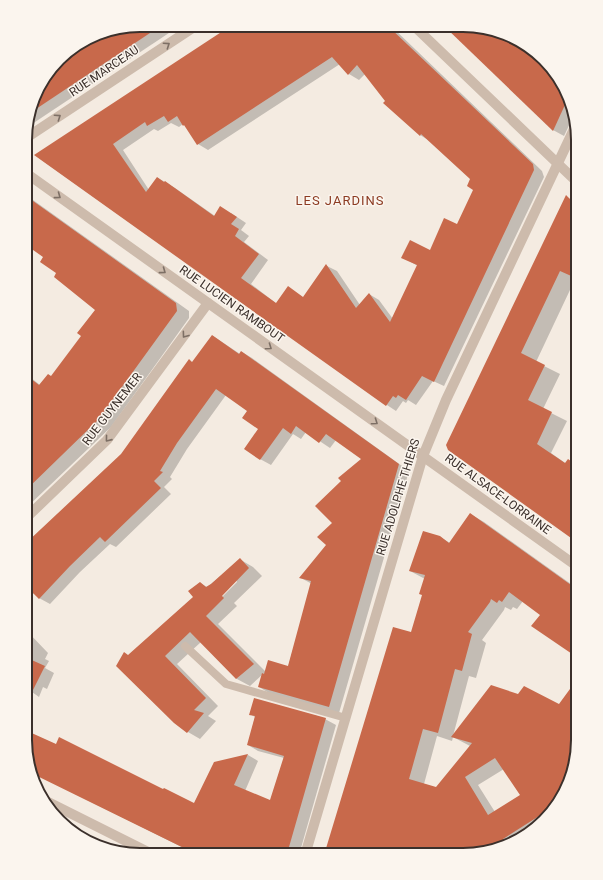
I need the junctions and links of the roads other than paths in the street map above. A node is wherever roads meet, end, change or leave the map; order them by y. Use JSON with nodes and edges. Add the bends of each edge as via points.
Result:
{"nodes":[{"id":1,"x":186,"y":32,"type":"edge"},
{"id":2,"x":420,"y":32,"type":"edge"},
{"id":3,"x":32,"y":134,"type":"edge"},
{"id":4,"x":571,"y":137,"type":"edge"},
{"id":5,"x":558,"y":164,"type":"junction"},
{"id":6,"x":571,"y":176,"type":"edge"},
{"id":7,"x":32,"y":177,"type":"edge"},
{"id":8,"x":208,"y":303,"type":"junction"},
{"id":9,"x":423,"y":456,"type":"junction"},
{"id":10,"x":32,"y":512,"type":"edge"},
{"id":11,"x":571,"y":562,"type":"edge"},
{"id":12,"x":185,"y":646,"type":"dead end"},
{"id":13,"x":346,"y":718,"type":"junction"},
{"id":14,"x":54,"y":805,"type":"edge"},
{"id":15,"x":140,"y":848,"type":"edge"},
{"id":16,"x":308,"y":848,"type":"edge"}],
"edges":[{"from":3,"to":1,"type":"street","name":"RUE MARCEAU","one_way":true},
{"from":2,"to":5,"type":"street"},
{"from":4,"to":5,"type":"street","name":"RUE ADOLPHE THIERS"},
{"from":5,"to":6,"type":"street"},
{"from":5,"to":9,"type":"street","name":"RUE ADOLPHE THIERS","via":[[446,400]]},
{"from":7,"to":8,"type":"street","name":"RUE LUCIEN RAMBOUT","one_way":true},
{"from":8,"to":9,"type":"street","name":"RUE LUCIEN RAMBOUT","one_way":true},
{"from":8,"to":10,"type":"street","name":"RUE GUYNEMER","one_way":true,"via":[[107,440]]},
{"from":9,"to":11,"type":"street","name":"RUE ALSACE-LORRAINE"},
{"from":9,"to":13,"type":"street","name":"RUE ADOLPHE THIERS"},
{"from":12,"to":13,"type":"lane","via":[[226,684]]},
{"from":13,"to":16,"type":"street","name":"RUE ADOLPHE THIERS"},
{"from":14,"to":15,"type":"street"}]}
